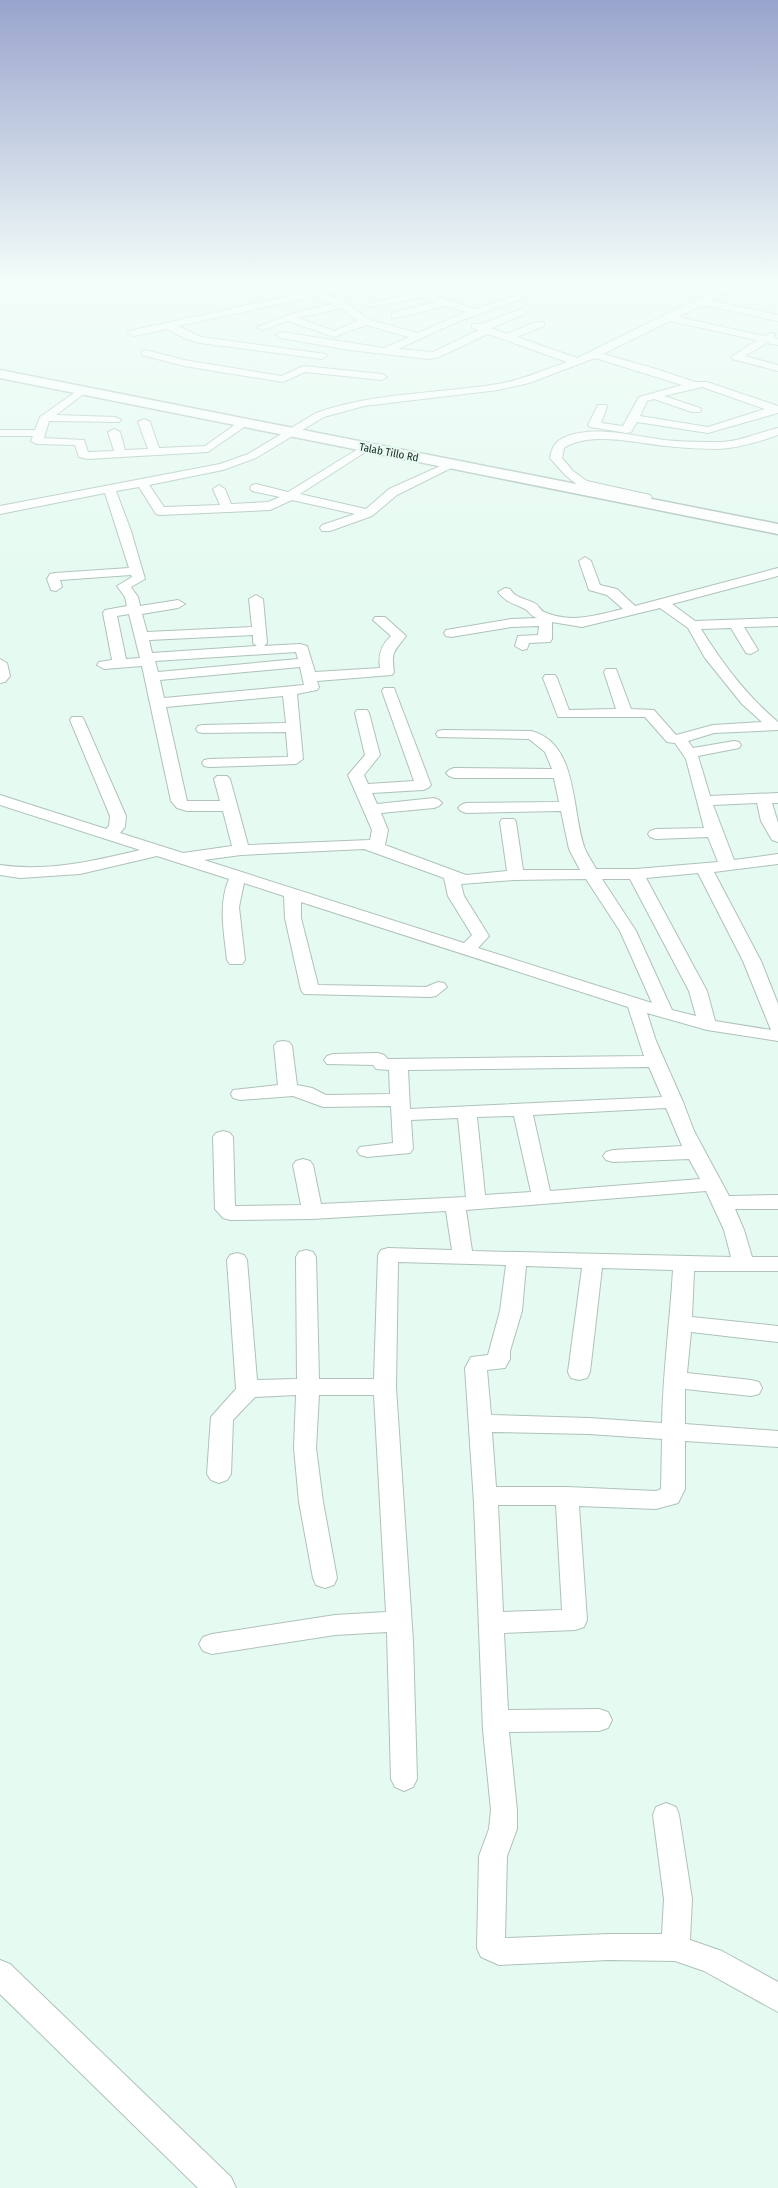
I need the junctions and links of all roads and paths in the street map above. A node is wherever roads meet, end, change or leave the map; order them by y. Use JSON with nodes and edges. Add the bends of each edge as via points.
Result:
{"nodes":[{"id":1,"x":39,"y":382,"type":"edge"},
{"id":2,"x":378,"y":382,"type":"edge"},
{"id":3,"x":520,"y":382,"type":"edge"},
{"id":4,"x":684,"y":382,"type":"edge"},
{"id":5,"x":692,"y":385,"type":"junction"},
{"id":6,"x":81,"y":391,"type":"junction"},
{"id":7,"x":368,"y":394,"type":"junction"},
{"id":8,"x":652,"y":395,"type":"junction"},
{"id":9,"x":602,"y":407,"type":"dead end"},
{"id":10,"x":696,"y":410,"type":"dead end"},
{"id":11,"x":778,"y":410,"type":"edge"},
{"id":12,"x":46,"y":418,"type":"junction"},
{"id":13,"x":633,"y":418,"type":"junction"},
{"id":14,"x":144,"y":422,"type":"dead end"},
{"id":15,"x":244,"y":423,"type":"junction"},
{"id":16,"x":778,"y":431,"type":"edge"},
{"id":17,"x":290,"y":432,"type":"junction"},
{"id":18,"x":0,"y":433,"type":"edge"},
{"id":19,"x":39,"y":433,"type":"junction"},
{"id":20,"x":366,"y":447,"type":"junction"},
{"id":21,"x":154,"y":451,"type":"junction"},
{"id":22,"x":120,"y":453,"type":"junction"},
{"id":23,"x":451,"y":465,"type":"junction"},
{"id":24,"x":143,"y":484,"type":"junction"},
{"id":25,"x":219,"y":488,"type":"dead end"},
{"id":26,"x":256,"y":488,"type":"dead end"},
{"id":27,"x":110,"y":490,"type":"junction"},
{"id":28,"x":291,"y":495,"type":"junction"},
{"id":29,"x":227,"y":508,"type":"junction"},
{"id":30,"x":0,"y":510,"type":"edge"},
{"id":31,"x":368,"y":513,"type":"junction"},
{"id":32,"x":735,"y":520,"type":"junction"},
{"id":33,"x":326,"y":528,"type":"dead end"},
{"id":34,"x":778,"y":529,"type":"edge"},
{"id":35,"x":585,"y":561,"type":"dead end"},
{"id":36,"x":137,"y":571,"type":"junction"},
{"id":37,"x":778,"y":572,"type":"edge"},
{"id":38,"x":56,"y":587,"type":"dead end"},
{"id":39,"x":505,"y":592,"type":"dead end"},
{"id":40,"x":256,"y":599,"type":"dead end"},
{"id":41,"x":662,"y":603,"type":"junction"},
{"id":42,"x":178,"y":604,"type":"dead end"},
{"id":43,"x":133,"y":610,"type":"junction"},
{"id":44,"x":633,"y":611,"type":"junction"},
{"id":45,"x":546,"y":619,"type":"junction"},
{"id":46,"x":380,"y":620,"type":"dead end"},
{"id":47,"x":778,"y":622,"type":"edge"},
{"id":48,"x":577,"y":623,"type":"junction"},
{"id":49,"x":735,"y":624,"type":"junction"},
{"id":50,"x":692,"y":625,"type":"junction"},
{"id":51,"x":259,"y":631,"type":"junction"},
{"id":52,"x":451,"y":633,"type":"dead end"},
{"id":53,"x":140,"y":636,"type":"junction"},
{"id":54,"x":583,"y":638,"type":"dead end"},
{"id":55,"x":522,"y":646,"type":"dead end"},
{"id":56,"x":260,"y":650,"type":"junction"},
{"id":57,"x":751,"y":650,"type":"dead end"},
{"id":58,"x":147,"y":659,"type":"junction"},
{"id":59,"x":306,"y":662,"type":"junction"},
{"id":60,"x":0,"y":664,"type":"edge"},
{"id":61,"x":120,"y":664,"type":"junction"},
{"id":62,"x":104,"y":665,"type":"dead end"},
{"id":63,"x":611,"y":672,"type":"dead end"},
{"id":64,"x":152,"y":677,"type":"junction"},
{"id":65,"x":309,"y":677,"type":"junction"},
{"id":66,"x":550,"y":678,"type":"dead end"},
{"id":67,"x":0,"y":679,"type":"edge"},
{"id":68,"x":389,"y":691,"type":"dead end"},
{"id":69,"x":290,"y":692,"type":"junction"},
{"id":70,"x":158,"y":703,"type":"junction"},
{"id":71,"x":362,"y":713,"type":"dead end"},
{"id":72,"x":625,"y":713,"type":"junction"},
{"id":73,"x":77,"y":720,"type":"dead end"},
{"id":74,"x":776,"y":726,"type":"edge"},
{"id":75,"x":293,"y":727,"type":"junction"},
{"id":76,"x":203,"y":729,"type":"dead end"},
{"id":77,"x":442,"y":734,"type":"dead end"},
{"id":78,"x":679,"y":739,"type":"junction"},
{"id":79,"x":734,"y":745,"type":"dead end"},
{"id":80,"x":690,"y":753,"type":"junction"},
{"id":81,"x":209,"y":763,"type":"dead end"},
{"id":82,"x":454,"y":773,"type":"dead end"},
{"id":83,"x":561,"y":774,"type":"junction"},
{"id":84,"x":222,"y":779,"type":"dead end"},
{"id":85,"x":363,"y":789,"type":"junction"},
{"id":86,"x":770,"y":798,"type":"edge"},
{"id":87,"x":0,"y":800,"type":"edge"},
{"id":88,"x":704,"y":801,"type":"junction"},
{"id":89,"x":434,"y":804,"type":"dead end"},
{"id":90,"x":229,"y":806,"type":"junction"},
{"id":91,"x":568,"y":806,"type":"junction"},
{"id":92,"x":466,"y":808,"type":"dead end"},
{"id":93,"x":371,"y":809,"type":"junction"},
{"id":94,"x":508,"y":822,"type":"dead end"},
{"id":95,"x":714,"y":832,"type":"junction"},
{"id":96,"x":656,"y":834,"type":"dead end"},
{"id":97,"x":108,"y":836,"type":"junction"},
{"id":98,"x":778,"y":837,"type":"edge"},
{"id":99,"x":376,"y":848,"type":"junction"},
{"id":100,"x":241,"y":850,"type":"junction"},
{"id":101,"x":157,"y":851,"type":"junction"},
{"id":102,"x":180,"y":858,"type":"junction"},
{"id":103,"x":778,"y":859,"type":"edge"},
{"id":104,"x":728,"y":866,"type":"junction"},
{"id":105,"x":704,"y":869,"type":"junction"},
{"id":106,"x":0,"y":870,"type":"edge"},
{"id":107,"x":636,"y":874,"type":"junction"},
{"id":108,"x":451,"y":875,"type":"junction"},
{"id":109,"x":516,"y":875,"type":"junction"},
{"id":110,"x":592,"y":875,"type":"junction"},
{"id":111,"x":238,"y":877,"type":"junction"},
{"id":112,"x":292,"y":893,"type":"junction"},
{"id":113,"x":466,"y":950,"type":"junction"},
{"id":114,"x":236,"y":960,"type":"dead end"},
{"id":115,"x":438,"y":987,"type":"dead end"},
{"id":116,"x":637,"y":1007,"type":"junction"},
{"id":117,"x":665,"y":1013,"type":"junction"},
{"id":118,"x":707,"y":1025,"type":"junction"},
{"id":119,"x":778,"y":1026,"type":"edge"},
{"id":120,"x":778,"y":1036,"type":"edge"},
{"id":121,"x":283,"y":1046,"type":"dead end"},
{"id":122,"x":333,"y":1060,"type":"dead end"},
{"id":123,"x":655,"y":1062,"type":"junction"},
{"id":124,"x":398,"y":1065,"type":"junction"},
{"id":125,"x":288,"y":1090,"type":"junction"},
{"id":126,"x":240,"y":1094,"type":"dead end"},
{"id":127,"x":674,"y":1102,"type":"junction"},
{"id":128,"x":401,"y":1107,"type":"junction"},
{"id":129,"x":522,"y":1110,"type":"junction"},
{"id":130,"x":467,"y":1112,"type":"junction"},
{"id":131,"x":223,"y":1136,"type":"dead end"},
{"id":132,"x":367,"y":1151,"type":"dead end"},
{"id":133,"x":695,"y":1152,"type":"junction"},
{"id":134,"x":613,"y":1156,"type":"dead end"},
{"id":135,"x":302,"y":1165,"type":"dead end"},
{"id":136,"x":713,"y":1184,"type":"junction"},
{"id":137,"x":542,"y":1198,"type":"junction"},
{"id":138,"x":476,"y":1202,"type":"junction"},
{"id":139,"x":721,"y":1202,"type":"junction"},
{"id":140,"x":778,"y":1202,"type":"edge"},
{"id":141,"x":455,"y":1204,"type":"junction"},
{"id":142,"x":312,"y":1212,"type":"junction"},
{"id":143,"x":463,"y":1256,"type":"junction"},
{"id":144,"x":306,"y":1257,"type":"dead end"},
{"id":145,"x":517,"y":1258,"type":"junction"},
{"id":146,"x":237,"y":1260,"type":"dead end"},
{"id":147,"x":593,"y":1260,"type":"junction"},
{"id":148,"x":684,"y":1263,"type":"junction"},
{"id":149,"x":743,"y":1264,"type":"junction"},
{"id":150,"x":778,"y":1264,"type":"edge"},
{"id":151,"x":681,"y":1323,"type":"junction"},
{"id":152,"x":778,"y":1334,"type":"edge"},
{"id":153,"x":579,"y":1372,"type":"dead end"},
{"id":154,"x":675,"y":1380,"type":"junction"},
{"id":155,"x":308,"y":1386,"type":"junction"},
{"id":156,"x":386,"y":1387,"type":"junction"},
{"id":157,"x":751,"y":1388,"type":"dead end"},
{"id":158,"x":247,"y":1391,"type":"junction"},
{"id":159,"x":481,"y":1423,"type":"junction"},
{"id":160,"x":672,"y":1431,"type":"junction"},
{"id":161,"x":778,"y":1439,"type":"edge"},
{"id":162,"x":220,"y":1474,"type":"dead end"},
{"id":163,"x":485,"y":1496,"type":"junction"},
{"id":164,"x":567,"y":1496,"type":"junction"},
{"id":165,"x":325,"y":1578,"type":"dead end"},
{"id":166,"x":398,"y":1621,"type":"junction"},
{"id":167,"x":491,"y":1623,"type":"junction"},
{"id":168,"x":212,"y":1644,"type":"dead end"},
{"id":169,"x":600,"y":1720,"type":"dead end"},
{"id":170,"x":496,"y":1721,"type":"junction"},
{"id":171,"x":404,"y":1779,"type":"dead end"},
{"id":172,"x":666,"y":1815,"type":"dead end"},
{"id":173,"x":675,"y":1948,"type":"junction"},
{"id":174,"x":0,"y":1974,"type":"edge"},
{"id":175,"x":778,"y":1998,"type":"edge"},
{"id":176,"x":220,"y":2188,"type":"edge"}],
"edges":[{"from":1,"to":6,"type":"main road","name":"Talab Tillo Rd"},
{"from":2,"to":7,"type":"street"},
{"from":3,"to":7,"type":"street"},
{"from":4,"to":5,"type":"street"},
{"from":5,"to":8,"type":"street"},
{"from":5,"to":11,"type":"street","via":[[707,385]]},
{"from":6,"to":12,"type":"street"},
{"from":6,"to":15,"type":"main road","name":"Talab Tillo Rd"},
{"from":7,"to":17,"type":"street"},
{"from":8,"to":10,"type":"street"},
{"from":8,"to":13,"type":"street","via":[[641,401]]},
{"from":9,"to":13,"type":"street","via":[[594,424],[596,426],[627,430]]},
{"from":11,"to":13,"type":"street","via":[[708,430]]},
{"from":12,"to":19,"type":"street"},
{"from":12,"to":22,"type":"street","via":[[114,426]]},
{"from":14,"to":21,"type":"street"},
{"from":15,"to":17,"type":"main road","name":"Talab Tillo Rd"},
{"from":15,"to":21,"type":"street","via":[[204,450]]},
{"from":16,"to":32,"type":"street","via":[[728,445],[667,444],[603,436],[569,440],[557,450],[556,458],[583,484]]},
{"from":17,"to":20,"type":"main road","name":"Talab Tillo Rd"},
{"from":17,"to":24,"type":"street","via":[[234,464]]},
{"from":18,"to":19,"type":"street"},
{"from":19,"to":22,"type":"street","via":[[39,442],[81,442],[85,455]]},
{"from":20,"to":23,"type":"main road","name":"Talab Tillo Rd"},
{"from":20,"to":28,"type":"street"},
{"from":21,"to":22,"type":"street"},
{"from":23,"to":31,"type":"street","via":[[393,492]]},
{"from":23,"to":32,"type":"main road","name":"Talab Tillo Rd"},
{"from":24,"to":27,"type":"street"},
{"from":24,"to":29,"type":"street","via":[[159,511]]},
{"from":25,"to":29,"type":"street"},
{"from":26,"to":28,"type":"street"},
{"from":27,"to":30,"type":"street"},
{"from":27,"to":36,"type":"street"},
{"from":28,"to":29,"type":"street","via":[[274,505]]},
{"from":28,"to":31,"type":"street"},
{"from":31,"to":33,"type":"street"},
{"from":32,"to":34,"type":"main road","name":"Talab Tillo Rd"},
{"from":35,"to":44,"type":"street","via":[[594,587],[612,592]]},
{"from":36,"to":38,"type":"street","via":[[55,577]]},
{"from":36,"to":43,"type":"street","via":[[139,580],[123,586],[130,594]]},
{"from":37,"to":41,"type":"street"},
{"from":39,"to":45,"type":"street","via":[[509,598],[531,606],[534,612]]},
{"from":40,"to":51,"type":"street"},
{"from":41,"to":44,"type":"street"},
{"from":41,"to":50,"type":"street"},
{"from":42,"to":43,"type":"street"},
{"from":43,"to":53,"type":"street"},
{"from":43,"to":61,"type":"street","via":[[110,613]]},
{"from":44,"to":48,"type":"street"},
{"from":45,"to":48,"type":"street"},
{"from":45,"to":52,"type":"street"},
{"from":45,"to":55,"type":"street","via":[[545,639],[523,639]]},
{"from":46,"to":65,"type":"street","via":[[399,636],[390,644],[385,658],[387,672]]},
{"from":47,"to":49,"type":"street"},
{"from":48,"to":54,"type":"street"},
{"from":49,"to":50,"type":"street"},
{"from":49,"to":57,"type":"street"},
{"from":50,"to":74,"type":"street","via":[[710,655],[747,701]]},
{"from":51,"to":53,"type":"street"},
{"from":51,"to":56,"type":"street"},
{"from":53,"to":58,"type":"street"},
{"from":56,"to":58,"type":"street"},
{"from":56,"to":59,"type":"street","via":[[300,648]]},
{"from":58,"to":61,"type":"street"},
{"from":58,"to":64,"type":"street"},
{"from":59,"to":64,"type":"street"},
{"from":59,"to":65,"type":"street"},
{"from":60,"to":67,"type":"street","via":[[3,676]]},
{"from":61,"to":62,"type":"street"},
{"from":63,"to":72,"type":"street"},
{"from":64,"to":70,"type":"street"},
{"from":65,"to":69,"type":"street","via":[[312,688]]},
{"from":66,"to":72,"type":"street","via":[[563,714]]},
{"from":68,"to":85,"type":"street","via":[[423,785]]},
{"from":69,"to":70,"type":"street"},
{"from":69,"to":75,"type":"street"},
{"from":70,"to":90,"type":"street","via":[[182,805]]},
{"from":71,"to":85,"type":"street","via":[[373,755],[356,774]]},
{"from":72,"to":78,"type":"street","via":[[651,714],[669,737]]},
{"from":73,"to":97,"type":"street","via":[[118,816],[117,827]]},
{"from":74,"to":78,"type":"street","via":[[714,729]]},
{"from":75,"to":76,"type":"street"},
{"from":75,"to":81,"type":"street","via":[[295,760]]},
{"from":77,"to":83,"type":"street","via":[[531,735],[542,740],[554,753]]},
{"from":78,"to":80,"type":"street"},
{"from":79,"to":80,"type":"street"},
{"from":80,"to":88,"type":"street"},
{"from":82,"to":83,"type":"street"},
{"from":83,"to":91,"type":"street"},
{"from":84,"to":90,"type":"street"},
{"from":85,"to":93,"type":"street"},
{"from":86,"to":88,"type":"street"},
{"from":86,"to":98,"type":"street","via":[[771,826]]},
{"from":87,"to":97,"type":"street"},
{"from":88,"to":95,"type":"street"},
{"from":89,"to":93,"type":"street"},
{"from":90,"to":100,"type":"street"},
{"from":91,"to":92,"type":"street"},
{"from":91,"to":110,"type":"street","via":[[577,849]]},
{"from":93,"to":99,"type":"street","via":[[380,833]]},
{"from":94,"to":109,"type":"street"},
{"from":95,"to":96,"type":"street"},
{"from":95,"to":104,"type":"street"},
{"from":97,"to":101,"type":"street"},
{"from":99,"to":100,"type":"street","via":[[360,844]]},
{"from":99,"to":108,"type":"street"},
{"from":100,"to":102,"type":"street"},
{"from":101,"to":102,"type":"street"},
{"from":101,"to":106,"type":"street","via":[[80,869],[28,873]]},
{"from":102,"to":111,"type":"street"},
{"from":103,"to":104,"type":"street"},
{"from":104,"to":105,"type":"street"},
{"from":105,"to":107,"type":"street"},
{"from":105,"to":119,"type":"street","via":[[752,961]]},
{"from":107,"to":110,"type":"street"},
{"from":107,"to":118,"type":"street","via":[[698,991]]},
{"from":108,"to":109,"type":"street","via":[[465,880]]},
{"from":108,"to":113,"type":"street","via":[[459,903],[480,934],[480,938]]},
{"from":109,"to":110,"type":"street"},
{"from":110,"to":117,"type":"street","via":[[628,931]]},
{"from":111,"to":112,"type":"street"},
{"from":111,"to":114,"type":"street","via":[[231,897]]},
{"from":112,"to":113,"type":"street"},
{"from":112,"to":115,"type":"street","via":[[293,918],[310,990],[430,992]]},
{"from":113,"to":116,"type":"street"},
{"from":116,"to":117,"type":"street"},
{"from":116,"to":123,"type":"street"},
{"from":117,"to":118,"type":"street"},
{"from":118,"to":120,"type":"street"},
{"from":121,"to":125,"type":"street"},
{"from":122,"to":124,"type":"street","via":[[378,1059],[382,1065]]},
{"from":123,"to":124,"type":"street"},
{"from":123,"to":127,"type":"street"},
{"from":124,"to":128,"type":"street"},
{"from":125,"to":126,"type":"street"},
{"from":125,"to":128,"type":"street","via":[[305,1092],[323,1101]]},
{"from":127,"to":129,"type":"street"},
{"from":127,"to":133,"type":"street"},
{"from":128,"to":130,"type":"street"},
{"from":128,"to":132,"type":"street","via":[[403,1149]]},
{"from":129,"to":130,"type":"street"},
{"from":129,"to":137,"type":"street"},
{"from":130,"to":138,"type":"street"},
{"from":131,"to":142,"type":"street","via":[[227,1212]]},
{"from":133,"to":134,"type":"street"},
{"from":133,"to":136,"type":"street"},
{"from":135,"to":142,"type":"street"},
{"from":136,"to":137,"type":"street"},
{"from":136,"to":139,"type":"street"},
{"from":137,"to":138,"type":"street"},
{"from":138,"to":141,"type":"street"},
{"from":139,"to":140,"type":"street"},
{"from":139,"to":149,"type":"street","via":[[740,1246]]},
{"from":141,"to":142,"type":"street"},
{"from":141,"to":143,"type":"street"},
{"from":143,"to":145,"type":"street"},
{"from":143,"to":156,"type":"street","via":[[387,1256]]},
{"from":144,"to":155,"type":"street"},
{"from":145,"to":147,"type":"street"},
{"from":145,"to":159,"type":"street","via":[[511,1311],[499,1359],[497,1362],[479,1362],[476,1366]]},
{"from":146,"to":158,"type":"street"},
{"from":147,"to":148,"type":"street"},
{"from":147,"to":153,"type":"street"},
{"from":148,"to":149,"type":"street"},
{"from":148,"to":151,"type":"street"},
{"from":149,"to":150,"type":"street"},
{"from":151,"to":152,"type":"street"},
{"from":151,"to":154,"type":"street"},
{"from":154,"to":157,"type":"street"},
{"from":154,"to":160,"type":"street"},
{"from":155,"to":156,"type":"street"},
{"from":155,"to":158,"type":"street","via":[[260,1387]]},
{"from":155,"to":165,"type":"street","via":[[305,1448]]},
{"from":156,"to":166,"type":"street"},
{"from":158,"to":162,"type":"street","via":[[222,1417]]},
{"from":159,"to":160,"type":"street"},
{"from":159,"to":163,"type":"street"},
{"from":160,"to":161,"type":"street"},
{"from":160,"to":164,"type":"street","via":[[674,1489],[670,1497],[656,1500]]},
{"from":163,"to":164,"type":"street"},
{"from":163,"to":167,"type":"street"},
{"from":164,"to":167,"type":"street","via":[[575,1620]]},
{"from":166,"to":168,"type":"street","via":[[334,1625]]},
{"from":166,"to":171,"type":"street"},
{"from":167,"to":170,"type":"street"},
{"from":169,"to":170,"type":"street"},
{"from":170,"to":173,"type":"street","via":[[504,1810],[503,1829],[493,1856],[491,1948],[498,1952]]},
{"from":172,"to":173,"type":"street","via":[[678,1899]]},
{"from":173,"to":175,"type":"street","via":[[712,1961]]},
{"from":174,"to":176,"type":"street"}]}
